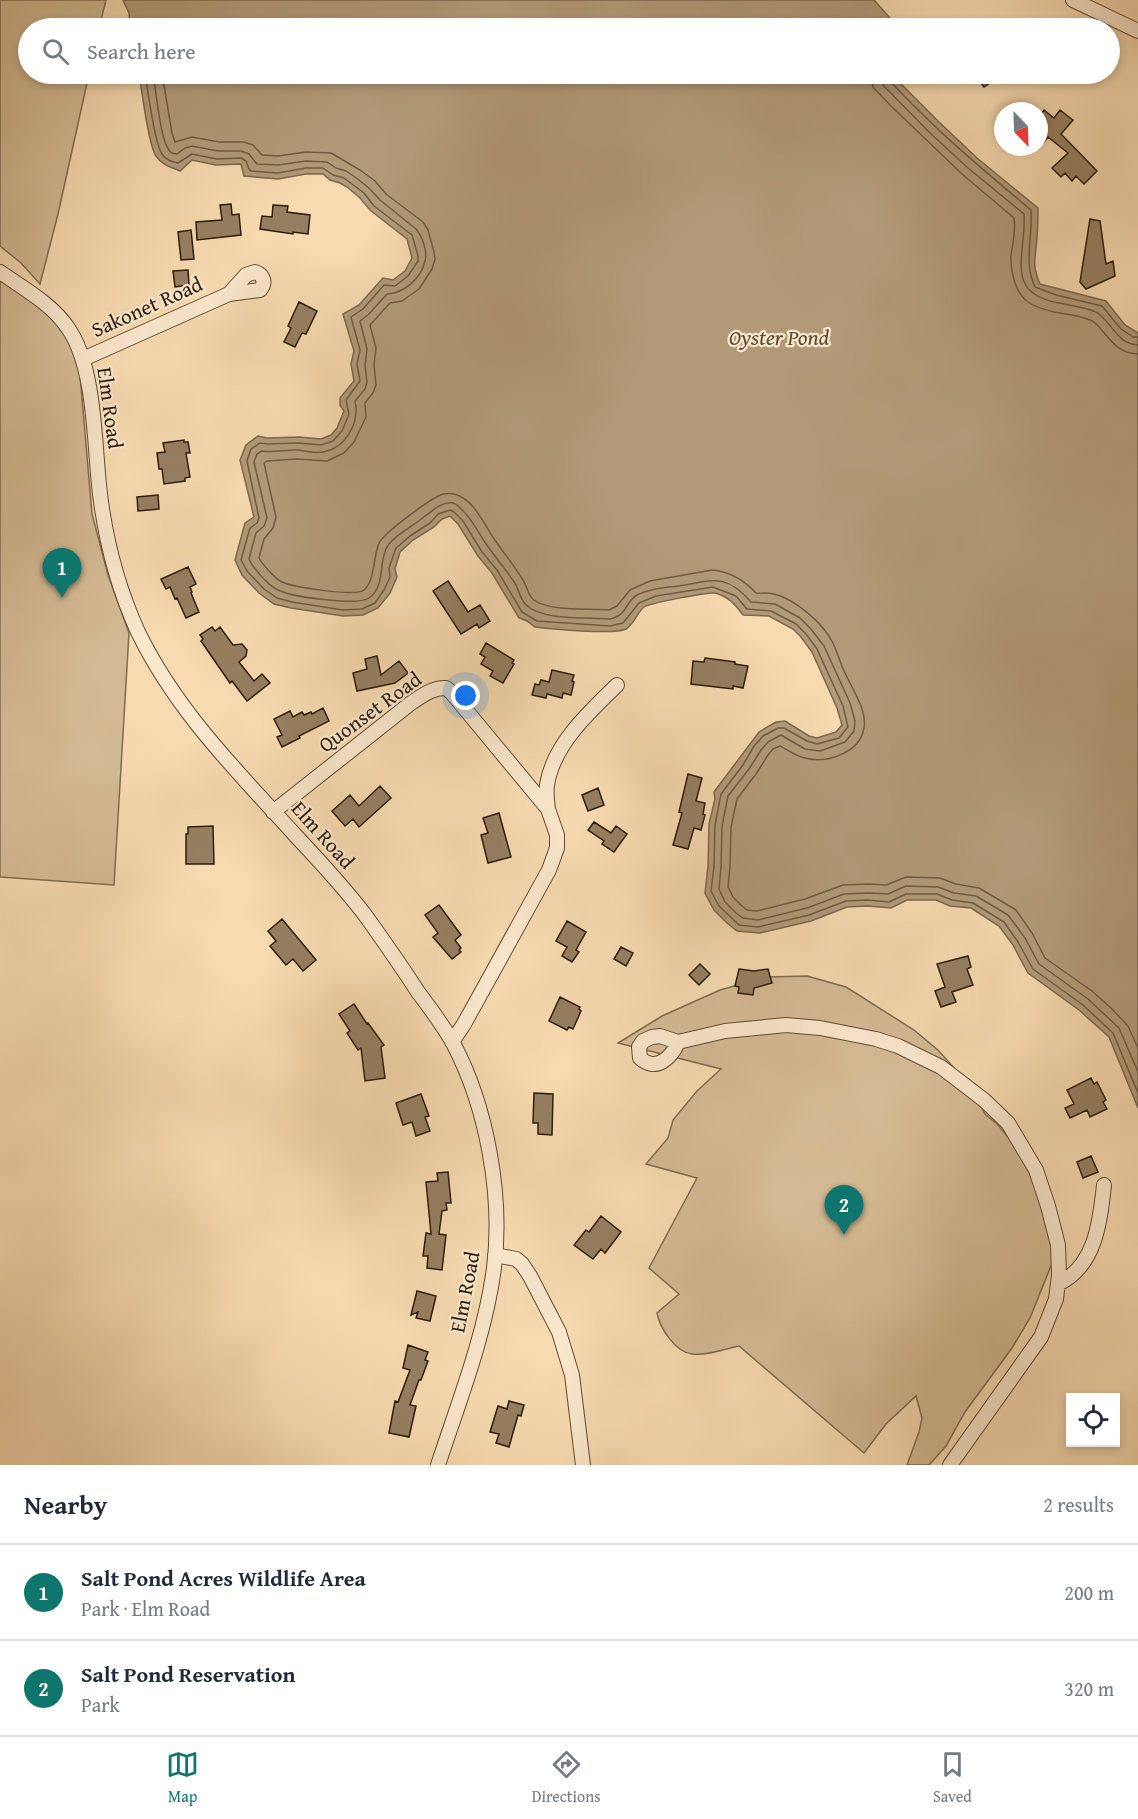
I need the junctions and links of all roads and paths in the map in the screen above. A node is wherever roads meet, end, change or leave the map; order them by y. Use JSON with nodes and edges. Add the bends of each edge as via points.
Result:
{"nodes":[{"id":1,"x":1073,"y":0,"type":"edge"},
{"id":2,"x":1110,"y":18,"type":"edge"},
{"id":3,"x":1120,"y":23,"type":"edge"},
{"id":4,"x":1138,"y":32,"type":"edge"},
{"id":5,"x":0,"y":272,"type":"edge"},
{"id":6,"x":229,"y":294,"type":"dead end"},
{"id":7,"x":82,"y":359,"type":"junction"},
{"id":8,"x":617,"y":685,"type":"dead end"},
{"id":9,"x":548,"y":809,"type":"junction"},
{"id":10,"x":273,"y":812,"type":"junction"},
{"id":11,"x":452,"y":1042,"type":"junction"},
{"id":12,"x":678,"y":1042,"type":"dead end"},
{"id":13,"x":1104,"y":1185,"type":"dead end"},
{"id":14,"x":495,"y":1255,"type":"junction"},
{"id":15,"x":1058,"y":1284,"type":"junction"},
{"id":16,"x":438,"y":1465,"type":"edge"},
{"id":17,"x":583,"y":1465,"type":"edge"},
{"id":18,"x":950,"y":1465,"type":"edge"}],
"edges":[{"from":1,"to":2,"type":"street"},
{"from":3,"to":4,"type":"street"},
{"from":5,"to":7,"type":"street","name":"Elm Road","via":[[58,315],[71,332]]},
{"from":6,"to":7,"type":"street","name":"Sakonet Road"},
{"from":7,"to":10,"type":"street","name":"Elm Road","via":[[103,520],[124,600],[174,693],[210,742]]},
{"from":8,"to":9,"type":"street","via":[[576,727],[560,753],[547,787]]},
{"from":9,"to":10,"type":"street","name":"Quonset Road","via":[[450,692],[441,688],[411,703]]},
{"from":9,"to":11,"type":"street","name":"Quonset Road","via":[[557,835],[549,870]]},
{"from":10,"to":11,"type":"street","name":"Elm Road","via":[[366,917]]},
{"from":11,"to":14,"type":"street","name":"Elm Road","via":[[471,1085],[489,1149]]},
{"from":12,"to":15,"type":"street","via":[[725,1031],[786,1025],[876,1039],[941,1067],[1008,1123],[1036,1170],[1058,1245]]},
{"from":13,"to":15,"type":"street","via":[[1096,1239],[1081,1266]]},
{"from":14,"to":16,"type":"street","name":"Elm Road","via":[[478,1341]]},
{"from":14,"to":17,"type":"street","via":[[522,1264],[559,1332],[572,1375]]},
{"from":15,"to":18,"type":"street","via":[[1041,1337]]}]}
